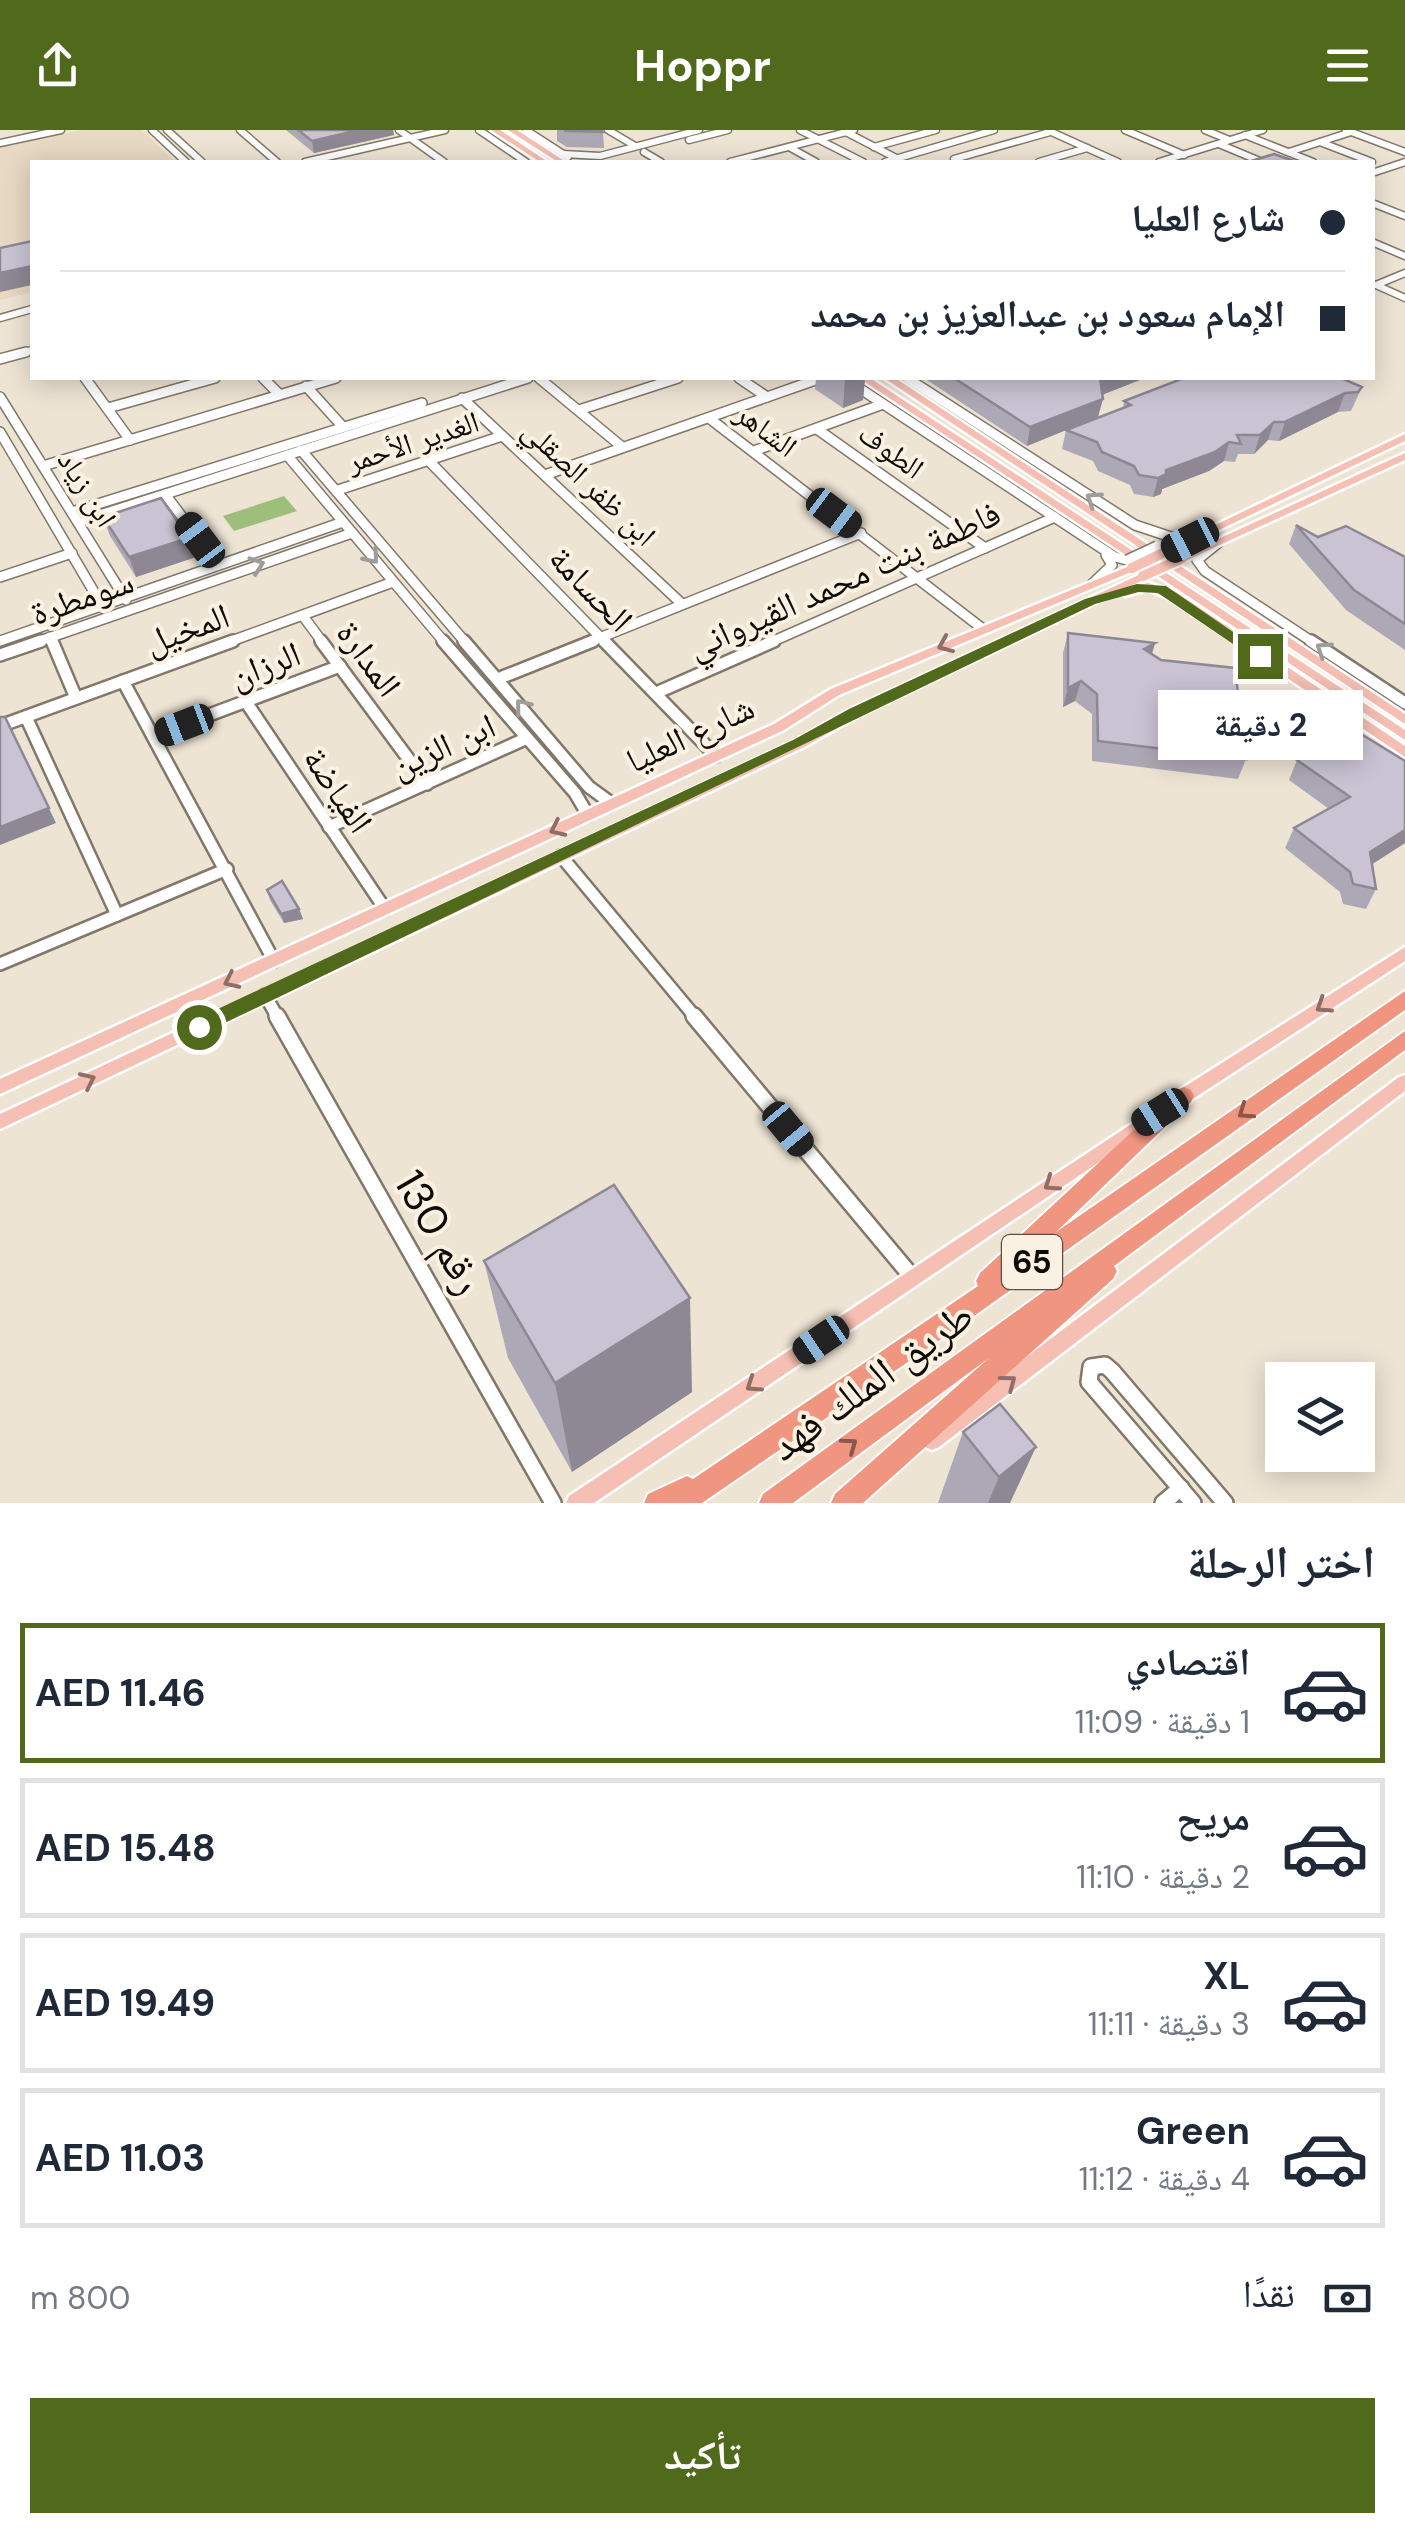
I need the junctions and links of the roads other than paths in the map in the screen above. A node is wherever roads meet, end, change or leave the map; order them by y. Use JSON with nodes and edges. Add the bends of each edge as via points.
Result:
{"nodes":[{"id":1,"x":38,"y":130,"type":"edge"},
{"id":2,"x":61,"y":130,"type":"edge"},
{"id":3,"x":152,"y":130,"type":"edge"},
{"id":4,"x":167,"y":130,"type":"edge"},
{"id":5,"x":240,"y":130,"type":"edge"},
{"id":6,"x":399,"y":130,"type":"edge"},
{"id":7,"x":445,"y":130,"type":"edge"},
{"id":8,"x":479,"y":130,"type":"edge"},
{"id":9,"x":495,"y":130,"type":"edge"},
{"id":10,"x":512,"y":130,"type":"edge"},
{"id":11,"x":526,"y":130,"type":"edge"},
{"id":12,"x":608,"y":130,"type":"edge"},
{"id":13,"x":699,"y":130,"type":"edge"},
{"id":14,"x":728,"y":130,"type":"edge"},
{"id":15,"x":800,"y":130,"type":"edge"},
{"id":16,"x":936,"y":130,"type":"edge"},
{"id":17,"x":994,"y":130,"type":"edge"},
{"id":18,"x":1126,"y":130,"type":"edge"},
{"id":19,"x":1205,"y":130,"type":"edge"},
{"id":20,"x":1264,"y":130,"type":"edge"},
{"id":21,"x":850,"y":131,"type":"edge"},
{"id":22,"x":1049,"y":131,"type":"edge"},
{"id":23,"x":1349,"y":131,"type":"edge"},
{"id":24,"x":27,"y":133,"type":"edge"},
{"id":25,"x":15,"y":134,"type":"edge"},
{"id":26,"x":1246,"y":136,"type":"junction"},
{"id":27,"x":410,"y":138,"type":"junction"},
{"id":28,"x":818,"y":139,"type":"junction"},
{"id":29,"x":0,"y":140,"type":"edge"},
{"id":30,"x":1230,"y":140,"type":"junction"},
{"id":31,"x":1320,"y":142,"type":"junction"},
{"id":32,"x":1218,"y":144,"type":"junction"},
{"id":33,"x":635,"y":146,"type":"junction"},
{"id":34,"x":789,"y":147,"type":"junction"},
{"id":35,"x":874,"y":147,"type":"junction"},
{"id":36,"x":932,"y":148,"type":"junction"},
{"id":37,"x":1087,"y":148,"type":"junction"},
{"id":38,"x":644,"y":152,"type":"junction"},
{"id":39,"x":1288,"y":152,"type":"junction"},
{"id":40,"x":1405,"y":152,"type":"edge"},
{"id":41,"x":1184,"y":155,"type":"junction"},
{"id":42,"x":900,"y":156,"type":"junction"},
{"id":43,"x":562,"y":158,"type":"edge"},
{"id":44,"x":184,"y":160,"type":"edge"},
{"id":45,"x":200,"y":160,"type":"edge"},
{"id":46,"x":275,"y":160,"type":"edge"},
{"id":47,"x":314,"y":160,"type":"edge"},
{"id":48,"x":440,"y":160,"type":"edge"},
{"id":49,"x":523,"y":160,"type":"edge"},
{"id":50,"x":541,"y":160,"type":"edge"},
{"id":51,"x":603,"y":160,"type":"edge"},
{"id":52,"x":658,"y":160,"type":"edge"},
{"id":53,"x":738,"y":160,"type":"edge"},
{"id":54,"x":812,"y":160,"type":"edge"},
{"id":55,"x":858,"y":160,"type":"edge"},
{"id":56,"x":890,"y":160,"type":"edge"},
{"id":57,"x":912,"y":160,"type":"edge"},
{"id":58,"x":956,"y":160,"type":"edge"},
{"id":59,"x":961,"y":160,"type":"edge"},
{"id":60,"x":1046,"y":160,"type":"edge"},
{"id":61,"x":1114,"y":160,"type":"edge"},
{"id":62,"x":1166,"y":160,"type":"edge"},
{"id":63,"x":1257,"y":160,"type":"edge"},
{"id":64,"x":1308,"y":160,"type":"edge"},
{"id":65,"x":1367,"y":160,"type":"edge"},
{"id":66,"x":1405,"y":162,"type":"edge"},
{"id":67,"x":1375,"y":163,"type":"edge"},
{"id":68,"x":1387,"y":168,"type":"junction"},
{"id":69,"x":1375,"y":172,"type":"edge"},
{"id":70,"x":1375,"y":204,"type":"edge"},
{"id":71,"x":1405,"y":208,"type":"edge"},
{"id":72,"x":1394,"y":212,"type":"junction"},
{"id":73,"x":1405,"y":216,"type":"edge"},
{"id":74,"x":1375,"y":243,"type":"edge"},
{"id":75,"x":1405,"y":256,"type":"edge"},
{"id":76,"x":1405,"y":273,"type":"edge"},
{"id":77,"x":1405,"y":298,"type":"edge"},
{"id":78,"x":30,"y":306,"type":"edge"},
{"id":79,"x":0,"y":314,"type":"edge"},
{"id":80,"x":30,"y":351,"type":"edge"},
{"id":81,"x":0,"y":359,"type":"edge"},
{"id":82,"x":87,"y":380,"type":"edge"},
{"id":83,"x":179,"y":380,"type":"edge"},
{"id":84,"x":207,"y":380,"type":"edge"},
{"id":85,"x":265,"y":380,"type":"edge"},
{"id":86,"x":328,"y":380,"type":"edge"},
{"id":87,"x":498,"y":380,"type":"edge"},
{"id":88,"x":518,"y":380,"type":"edge"},
{"id":89,"x":542,"y":380,"type":"edge"},
{"id":90,"x":672,"y":380,"type":"edge"},
{"id":91,"x":743,"y":380,"type":"edge"},
{"id":92,"x":816,"y":380,"type":"edge"},
{"id":93,"x":847,"y":380,"type":"edge"},
{"id":94,"x":867,"y":380,"type":"edge"},
{"id":95,"x":892,"y":380,"type":"edge"},
{"id":96,"x":910,"y":380,"type":"edge"},
{"id":97,"x":184,"y":386,"type":"junction"},
{"id":98,"x":306,"y":386,"type":"junction"},
{"id":99,"x":485,"y":387,"type":"junction"},
{"id":100,"x":279,"y":394,"type":"junction"},
{"id":101,"x":0,"y":397,"type":"edge"},
{"id":102,"x":767,"y":397,"type":"junction"},
{"id":103,"x":462,"y":398,"type":"junction"},
{"id":104,"x":883,"y":404,"type":"junction"},
{"id":105,"x":108,"y":408,"type":"junction"},
{"id":106,"x":579,"y":410,"type":"junction"},
{"id":107,"x":708,"y":418,"type":"junction"},
{"id":108,"x":343,"y":427,"type":"junction"},
{"id":109,"x":817,"y":429,"type":"junction"},
{"id":110,"x":1,"y":435,"type":"edge"},
{"id":111,"x":502,"y":436,"type":"junction"},
{"id":112,"x":1405,"y":437,"type":"edge"},
{"id":113,"x":130,"y":440,"type":"junction"},
{"id":114,"x":621,"y":446,"type":"junction"},
{"id":115,"x":291,"y":451,"type":"junction"},
{"id":116,"x":754,"y":451,"type":"junction"},
{"id":117,"x":1405,"y":456,"type":"edge"},
{"id":118,"x":428,"y":460,"type":"junction"},
{"id":119,"x":42,"y":466,"type":"junction"},
{"id":120,"x":545,"y":475,"type":"junction"},
{"id":121,"x":338,"y":490,"type":"junction"},
{"id":122,"x":166,"y":494,"type":"junction"},
{"id":123,"x":72,"y":512,"type":"junction"},
{"id":124,"x":1055,"y":517,"type":"junction"},
{"id":125,"x":78,"y":522,"type":"junction"},
{"id":126,"x":344,"y":522,"type":"junction"},
{"id":127,"x":1134,"y":525,"type":"junction"},
{"id":128,"x":1213,"y":528,"type":"junction"},
{"id":129,"x":352,"y":533,"type":"junction"},
{"id":130,"x":861,"y":533,"type":"junction"},
{"id":131,"x":1225,"y":538,"type":"junction"},
{"id":132,"x":1092,"y":541,"type":"junction"},
{"id":133,"x":984,"y":548,"type":"junction"},
{"id":134,"x":1162,"y":549,"type":"junction"},
{"id":135,"x":72,"y":554,"type":"junction"},
{"id":136,"x":217,"y":564,"type":"junction"},
{"id":137,"x":1134,"y":568,"type":"junction"},
{"id":138,"x":0,"y":578,"type":"edge"},
{"id":139,"x":917,"y":578,"type":"junction"},
{"id":140,"x":393,"y":582,"type":"junction"},
{"id":141,"x":124,"y":597,"type":"junction"},
{"id":142,"x":1086,"y":597,"type":"junction"},
{"id":143,"x":435,"y":603,"type":"junction"},
{"id":144,"x":682,"y":604,"type":"junction"},
{"id":145,"x":102,"y":605,"type":"junction"},
{"id":146,"x":131,"y":608,"type":"junction"},
{"id":147,"x":417,"y":609,"type":"junction"},
{"id":148,"x":110,"y":616,"type":"junction"},
{"id":149,"x":304,"y":616,"type":"junction"},
{"id":150,"x":983,"y":629,"type":"junction"},
{"id":151,"x":50,"y":637,"type":"junction"},
{"id":152,"x":602,"y":638,"type":"junction"},
{"id":153,"x":0,"y":641,"type":"edge"},
{"id":154,"x":0,"y":655,"type":"edge"},
{"id":155,"x":340,"y":666,"type":"junction"},
{"id":156,"x":500,"y":678,"type":"junction"},
{"id":157,"x":123,"y":682,"type":"junction"},
{"id":158,"x":835,"y":692,"type":"junction"},
{"id":159,"x":656,"y":693,"type":"junction"},
{"id":160,"x":76,"y":698,"type":"junction"},
{"id":161,"x":246,"y":702,"type":"junction"},
{"id":162,"x":1405,"y":702,"type":"edge"},
{"id":163,"x":854,"y":713,"type":"junction"},
{"id":164,"x":26,"y":717,"type":"junction"},
{"id":165,"x":1405,"y":720,"type":"edge"},
{"id":166,"x":0,"y":726,"type":"edge"},
{"id":167,"x":779,"y":727,"type":"junction"},
{"id":168,"x":153,"y":736,"type":"junction"},
{"id":169,"x":1405,"y":736,"type":"edge"},
{"id":170,"x":525,"y":739,"type":"junction"},
{"id":171,"x":801,"y":743,"type":"junction"},
{"id":172,"x":1405,"y":752,"type":"edge"},
{"id":173,"x":716,"y":756,"type":"junction"},
{"id":174,"x":427,"y":784,"type":"junction"},
{"id":175,"x":589,"y":787,"type":"junction"},
{"id":176,"x":575,"y":793,"type":"junction"},
{"id":177,"x":611,"y":804,"type":"junction"},
{"id":178,"x":588,"y":814,"type":"junction"},
{"id":179,"x":329,"y":827,"type":"junction"},
{"id":180,"x":560,"y":856,"type":"junction"},
{"id":181,"x":227,"y":868,"type":"junction"},
{"id":182,"x":384,"y":909,"type":"junction"},
{"id":183,"x":117,"y":915,"type":"junction"},
{"id":184,"x":1405,"y":953,"type":"edge"},
{"id":185,"x":274,"y":961,"type":"junction"},
{"id":186,"x":0,"y":964,"type":"edge"},
{"id":187,"x":265,"y":995,"type":"junction"},
{"id":188,"x":1405,"y":999,"type":"edge"},
{"id":189,"x":1405,"y":1039,"type":"edge"},
{"id":190,"x":1405,"y":1082,"type":"edge"},
{"id":191,"x":0,"y":1087,"type":"edge"},
{"id":192,"x":1184,"y":1096,"type":"junction"},
{"id":193,"x":0,"y":1122,"type":"edge"},
{"id":194,"x":1185,"y":1200,"type":"junction"},
{"id":195,"x":913,"y":1278,"type":"junction"},
{"id":196,"x":935,"y":1330,"type":"junction"},
{"id":197,"x":724,"y":1472,"type":"junction"},
{"id":198,"x":1180,"y":1488,"type":"junction"},
{"id":199,"x":553,"y":1503,"type":"edge"},
{"id":200,"x":576,"y":1503,"type":"edge"},
{"id":201,"x":657,"y":1503,"type":"edge"},
{"id":202,"x":679,"y":1503,"type":"edge"},
{"id":203,"x":772,"y":1503,"type":"edge"},
{"id":204,"x":845,"y":1503,"type":"edge"},
{"id":205,"x":1164,"y":1503,"type":"edge"},
{"id":206,"x":1193,"y":1503,"type":"edge"},
{"id":207,"x":1225,"y":1503,"type":"edge"}],
"edges":[{"from":1,"to":24,"type":"street"},
{"from":2,"to":24,"type":"street"},
{"from":3,"to":44,"type":"street"},
{"from":4,"to":45,"type":"street"},
{"from":5,"to":46,"type":"street"},
{"from":6,"to":27,"type":"street"},
{"from":7,"to":27,"type":"street"},
{"from":8,"to":49,"type":"street"},
{"from":9,"to":50,"type":"main road"},
{"from":10,"to":43,"type":"main road"},
{"from":11,"to":43,"type":"street"},
{"from":12,"to":33,"type":"street"},
{"from":13,"to":33,"type":"street"},
{"from":14,"to":38,"type":"street"},
{"from":15,"to":28,"type":"street"},
{"from":16,"to":35,"type":"street"},
{"from":17,"to":36,"type":"street"},
{"from":18,"to":41,"type":"street"},
{"from":19,"to":30,"type":"street"},
{"from":20,"to":26,"type":"street"},
{"from":21,"to":28,"type":"street"},
{"from":21,"to":35,"type":"street"},
{"from":22,"to":37,"type":"street"},
{"from":22,"to":59,"type":"street"},
{"from":23,"to":31,"type":"street"},
{"from":23,"to":40,"type":"street"},
{"from":24,"to":25,"type":"street"},
{"from":25,"to":29,"type":"street"},
{"from":26,"to":30,"type":"street"},
{"from":26,"to":39,"type":"street"},
{"from":27,"to":47,"type":"street"},
{"from":27,"to":48,"type":"street"},
{"from":28,"to":34,"type":"street"},
{"from":28,"to":55,"type":"street"},
{"from":30,"to":32,"type":"street"},
{"from":31,"to":39,"type":"street"},
{"from":31,"to":65,"type":"street"},
{"from":32,"to":41,"type":"street"},
{"from":32,"to":63,"type":"street"},
{"from":33,"to":51,"type":"street"},
{"from":34,"to":53,"type":"street"},
{"from":34,"to":54,"type":"street"},
{"from":35,"to":42,"type":"street"},
{"from":36,"to":42,"type":"street"},
{"from":36,"to":58,"type":"street"},
{"from":37,"to":60,"type":"street"},
{"from":37,"to":61,"type":"street"},
{"from":38,"to":51,"type":"street"},
{"from":38,"to":52,"type":"street"},
{"from":39,"to":64,"type":"street"},
{"from":41,"to":62,"type":"street"},
{"from":42,"to":56,"type":"street"},
{"from":42,"to":57,"type":"street"},
{"from":43,"to":51,"type":"street"},
{"from":66,"to":68,"type":"street"},
{"from":67,"to":68,"type":"street"},
{"from":68,"to":69,"type":"street"},
{"from":70,"to":72,"type":"street"},
{"from":71,"to":72,"type":"street"},
{"from":72,"to":73,"type":"street"},
{"from":74,"to":75,"type":"street"},
{"from":76,"to":77,"type":"street","via":[[1376,284]]},
{"from":78,"to":79,"type":"street"},
{"from":80,"to":81,"type":"street"},
{"from":82,"to":105,"type":"street"},
{"from":83,"to":97,"type":"street"},
{"from":84,"to":97,"type":"street"},
{"from":85,"to":100,"type":"street"},
{"from":86,"to":98,"type":"street"},
{"from":87,"to":99,"type":"street"},
{"from":88,"to":99,"type":"street"},
{"from":89,"to":106,"type":"street"},
{"from":90,"to":106,"type":"street"},
{"from":91,"to":102,"type":"street"},
{"from":92,"to":102,"type":"street"},
{"from":93,"to":104,"type":"street"},
{"from":94,"to":169,"type":"main road"},
{"from":95,"to":165,"type":"main road"},
{"from":127,"to":96,"type":"street","one_way":true},
{"from":97,"to":105,"type":"street"},
{"from":98,"to":100,"type":"street"},
{"from":98,"to":108,"type":"street"},
{"from":99,"to":103,"type":"street"},
{"from":99,"to":108,"type":"street"},
{"from":100,"to":113,"type":"street"},
{"from":101,"to":119,"type":"street","name":"ابن زياد"},
{"from":102,"to":107,"type":"street"},
{"from":103,"to":111,"type":"street","name":"ابن ظفر الصقلي"},
{"from":103,"to":115,"type":"street"},
{"from":104,"to":109,"type":"street"},
{"from":104,"to":124,"type":"street"},
{"from":105,"to":113,"type":"street"},
{"from":106,"to":114,"type":"street"},
{"from":107,"to":114,"type":"street"},
{"from":107,"to":116,"type":"street","name":"الشاهر"},
{"from":108,"to":115,"type":"street"},
{"from":109,"to":116,"type":"street"},
{"from":109,"to":133,"type":"street","name":"الطوف"},
{"from":110,"to":135,"type":"street","name":"ابن زياد"},
{"from":111,"to":118,"type":"street","name":"الغدير الأحمر"},
{"from":111,"to":120,"type":"street","name":"ابن ظفر الصقلي"},
{"from":112,"to":128,"type":"main road","name":"شارع العليا"},
{"from":113,"to":119,"type":"street"},
{"from":114,"to":120,"type":"street"},
{"from":115,"to":121,"type":"street"},
{"from":115,"to":122,"type":"street"},
{"from":115,"to":123,"type":"street"},
{"from":115,"to":126,"type":"street"},
{"from":116,"to":130,"type":"street","name":"الشاهر"},
{"from":117,"to":131,"type":"main road","name":"شارع العليا"},
{"from":118,"to":121,"type":"street","name":"الغدير الأحمر"},
{"from":118,"to":152,"type":"street","name":"الحسامة"},
{"from":119,"to":123,"type":"street","name":"ابن زياد"},
{"from":120,"to":144,"type":"street","name":"ابن ظفر الصقلي"},
{"from":121,"to":143,"type":"street"},
{"from":122,"to":125,"type":"street"},
{"from":122,"to":136,"type":"street"},
{"from":123,"to":125,"type":"street","name":"ابن زياد"},
{"from":124,"to":132,"type":"street"},
{"from":124,"to":133,"type":"street","name":"فاطمة بنت محمد القيرواني"},
{"from":125,"to":141,"type":"street","name":"ابن زياد"},
{"from":126,"to":129,"type":"street"},
{"from":126,"to":136,"type":"street","name":"سومطرة"},
{"from":127,"to":128,"type":"street","via":[[1180,540]]},
{"from":127,"to":134,"type":"street"},
{"from":128,"to":134,"type":"main road","name":"شارع العليا"},
{"from":129,"to":140,"type":"street","one_way":true},
{"from":146,"to":129,"type":"street","name":"سومطرة","one_way":true},
{"from":130,"to":139,"type":"street","name":"الشاهر"},
{"from":130,"to":144,"type":"street"},
{"from":131,"to":137,"type":"main road","name":"شارع العليا","bridge":true,"via":[[1180,559]]},
{"from":162,"to":131,"type":"street","one_way":true,"via":[[1204,571],[1197,560]]},
{"from":132,"to":137,"type":"street"},
{"from":132,"to":142,"type":"street","via":[[1112,566]]},
{"from":133,"to":139,"type":"street","name":"فاطمة بنت محمد القيرواني"},
{"from":134,"to":137,"type":"main road","name":"شارع العليا","bridge":true},
{"from":135,"to":138,"type":"street"},
{"from":135,"to":145,"type":"street","name":"ابن زياد"},
{"from":136,"to":141,"type":"street","name":"سومطرة"},
{"from":137,"to":142,"type":"main road","name":"شارع العليا"},
{"from":139,"to":150,"type":"street","name":"الشاهر"},
{"from":139,"to":159,"type":"street","name":"فاطمة بنت محمد القيرواني"},
{"from":140,"to":147,"type":"street"},
{"from":140,"to":149,"type":"street","name":"المخيل"},
{"from":141,"to":145,"type":"street","name":"سومطرة"},
{"from":141,"to":146,"type":"street","name":"ابن زياد"},
{"from":142,"to":150,"type":"main road","name":"شارع العليا"},
{"from":142,"to":163,"type":"main road","name":"شارع العليا"},
{"from":142,"to":172,"type":"main road","via":[[1161,588]]},
{"from":143,"to":147,"type":"street"},
{"from":143,"to":156,"type":"street"},
{"from":144,"to":152,"type":"street"},
{"from":145,"to":148,"type":"street","name":"ابن زياد"},
{"from":145,"to":153,"type":"street","name":"سومطرة"},
{"from":146,"to":148,"type":"street","name":"سومطرة"},
{"from":147,"to":170,"type":"street"},
{"from":148,"to":151,"type":"street","name":"سومطرة"},
{"from":149,"to":155,"type":"street","name":"المدارة"},
{"from":149,"to":157,"type":"street","name":"المخيل"},
{"from":150,"to":158,"type":"main road","name":"شارع العليا","one_way":true},
{"from":151,"to":154,"type":"street","name":"سومطرة"},
{"from":151,"to":160,"type":"street"},
{"from":152,"to":156,"type":"street"},
{"from":152,"to":159,"type":"street","name":"الحسامة"},
{"from":155,"to":161,"type":"street","name":"الرزان"},
{"from":155,"to":174,"type":"street","name":"المدارة"},
{"from":175,"to":156,"type":"street","one_way":true},
{"from":157,"to":160,"type":"street","name":"المخيل"},
{"from":157,"to":168,"type":"street"},
{"from":158,"to":163,"type":"main road","via":[[823,706],[826,714]]},
{"from":158,"to":167,"type":"main road","name":"شارع العليا"},
{"from":159,"to":173,"type":"street","name":"الحسامة"},
{"from":160,"to":164,"type":"street","name":"المخيل"},
{"from":161,"to":168,"type":"street","name":"الرزان"},
{"from":161,"to":179,"type":"street","name":"الفياضة"},
{"from":163,"to":171,"type":"main road","name":"شارع العليا"},
{"from":164,"to":166,"type":"street","name":"المخيل"},
{"from":164,"to":183,"type":"street"},
{"from":167,"to":171,"type":"main road","via":[[795,718],[811,720],[814,730]]},
{"from":167,"to":173,"type":"main road","name":"شارع العليا"},
{"from":168,"to":181,"type":"street"},
{"from":170,"to":174,"type":"street","name":"ابن الزين"},
{"from":170,"to":176,"type":"street"},
{"from":171,"to":180,"type":"main road","name":"شارع العليا"},
{"from":173,"to":177,"type":"main road","name":"شارع العليا"},
{"from":174,"to":179,"type":"street","name":"ابن الزين"},
{"from":175,"to":176,"type":"street"},
{"from":175,"to":177,"type":"street"},
{"from":176,"to":178,"type":"street"},
{"from":177,"to":178,"type":"main road","name":"شارع العليا"},
{"from":178,"to":182,"type":"main road","name":"شارع العليا","one_way":true},
{"from":179,"to":182,"type":"street","name":"الفياضة"},
{"from":180,"to":187,"type":"main road","name":"شارع العليا"},
{"from":180,"to":195,"type":"street"},
{"from":181,"to":183,"type":"street"},
{"from":181,"to":185,"type":"street"},
{"from":182,"to":185,"type":"main road","name":"شارع العليا"},
{"from":183,"to":186,"type":"street"},
{"from":184,"to":192,"type":"main road","one_way":true},
{"from":185,"to":191,"type":"main road","name":"شارع العليا","one_way":true},
{"from":193,"to":187,"type":"main road","name":"شارع العليا","one_way":true},
{"from":187,"to":199,"type":"street","name":"رقم 130"},
{"from":188,"to":196,"type":"highway","name":"طريق الملك فهد","number":"65","one_way":true},
{"from":189,"to":194,"type":"highway","name":"طريق الملك فهد","number":"65"},
{"from":204,"to":190,"type":"main road","one_way":true},
{"from":192,"to":195,"type":"main road","one_way":true},
{"from":192,"to":196,"type":"highway"},
{"from":203,"to":194,"type":"highway","name":"طريق الملك فهد","number":"65","one_way":true},
{"from":194,"to":204,"type":"highway"},
{"from":195,"to":200,"type":"main road","one_way":true},
{"from":196,"to":197,"type":"highway","name":"طريق الملك فهد","number":"65"},
{"from":197,"to":201,"type":"highway"},
{"from":197,"to":202,"type":"highway","name":"طريق الملك فهد","number":"65"},
{"from":198,"to":205,"type":"street"},
{"from":198,"to":206,"type":"street"},
{"from":198,"to":207,"type":"street","via":[[1089,1382],[1091,1368],[1105,1365],[1112,1372]]}]}
